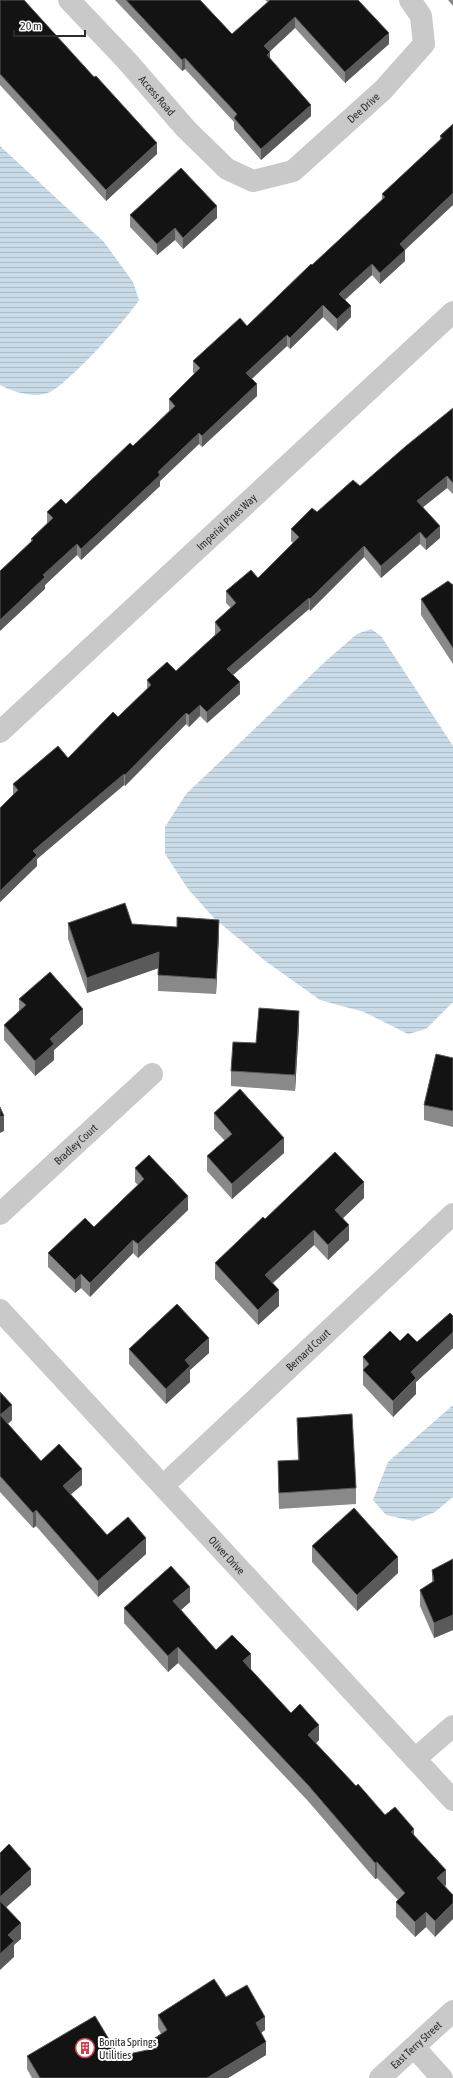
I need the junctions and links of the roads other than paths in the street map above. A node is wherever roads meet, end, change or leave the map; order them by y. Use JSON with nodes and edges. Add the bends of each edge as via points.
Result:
{"nodes":[{"id":1,"x":69,"y":0,"type":"edge"},
{"id":2,"x":410,"y":0,"type":"edge"},
{"id":3,"x":253,"y":181,"type":"joint"},
{"id":4,"x":453,"y":312,"type":"edge"},
{"id":5,"x":0,"y":732,"type":"edge"},
{"id":6,"x":152,"y":1074,"type":"dead end"},
{"id":7,"x":0,"y":1214,"type":"edge"},
{"id":8,"x":453,"y":1214,"type":"edge"},
{"id":9,"x":0,"y":1310,"type":"edge"},
{"id":10,"x":163,"y":1486,"type":"junction"},
{"id":11,"x":453,"y":1726,"type":"edge"},
{"id":12,"x":415,"y":1759,"type":"junction"},
{"id":13,"x":453,"y":1800,"type":"edge"},
{"id":14,"x":453,"y":2011,"type":"edge"},
{"id":15,"x":414,"y":2047,"type":"junction"},
{"id":16,"x":380,"y":2078,"type":"edge"},
{"id":17,"x":442,"y":2078,"type":"edge"}],
"edges":[{"from":1,"to":3,"type":"street","name":"Access Road","via":[[227,169]]},
{"from":2,"to":3,"type":"street","name":"Dee Drive","via":[[421,16],[424,44],[384,90],[293,171]]},
{"from":4,"to":5,"type":"street","name":"Imperial Pines Way"},
{"from":6,"to":7,"type":"street","name":"Bradley Court"},
{"from":8,"to":10,"type":"street","name":"Bernard Court"},
{"from":9,"to":10,"type":"street","name":"Oliver Drive"},
{"from":10,"to":12,"type":"street","name":"Oliver Drive"},
{"from":11,"to":12,"type":"street"},
{"from":12,"to":13,"type":"street","name":"Oliver Drive"},
{"from":14,"to":15,"type":"street","name":"East Terry Street"},
{"from":15,"to":16,"type":"street","name":"East Terry Street"},
{"from":15,"to":17,"type":"street"}]}
